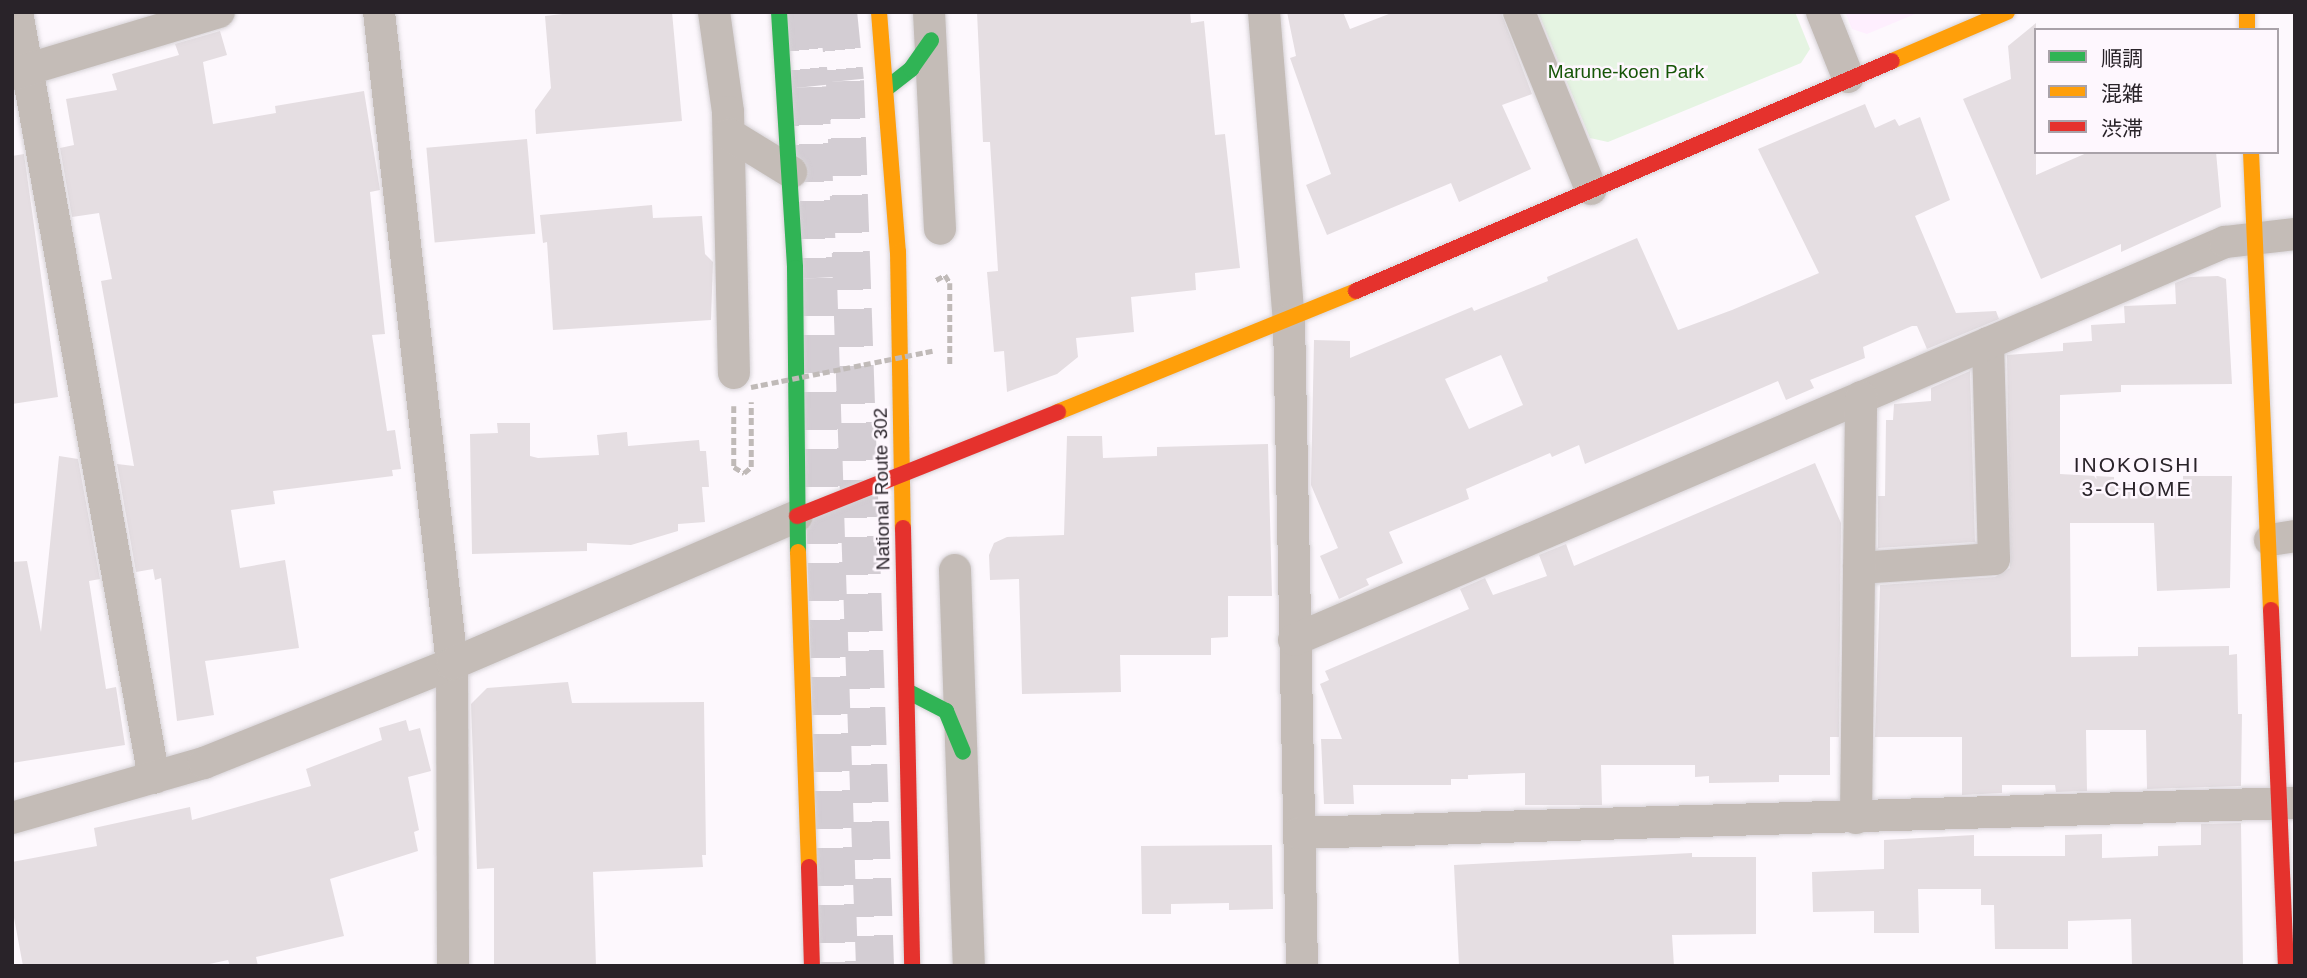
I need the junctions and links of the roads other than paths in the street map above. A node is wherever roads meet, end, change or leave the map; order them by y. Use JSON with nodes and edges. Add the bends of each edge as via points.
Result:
{"nodes":[{"id":1,"x":17,"y":12,"type":"edge"},
{"id":2,"x":219,"y":12,"type":"edge"},
{"id":3,"x":379,"y":12,"type":"edge"},
{"id":4,"x":714,"y":12,"type":"edge"},
{"id":5,"x":779,"y":12,"type":"edge"},
{"id":6,"x":880,"y":12,"type":"edge"},
{"id":7,"x":1264,"y":12,"type":"edge"},
{"id":8,"x":1519,"y":12,"type":"edge"},
{"id":9,"x":1822,"y":12,"type":"edge"},
{"id":10,"x":2007,"y":12,"type":"edge"},
{"id":11,"x":930,"y":26,"type":"edge"},
{"id":12,"x":20,"y":72,"type":"edge"},
{"id":13,"x":1848,"y":77,"type":"junction"},
{"id":14,"x":887,"y":88,"type":"junction"},
{"id":15,"x":729,"y":134,"type":"junction"},
{"id":16,"x":2251,"y":154,"type":"edge"},
{"id":17,"x":791,"y":172,"type":"junction"},
{"id":18,"x":1591,"y":189,"type":"junction"},
{"id":19,"x":940,"y":229,"type":"dead end"},
{"id":20,"x":2295,"y":234,"type":"edge"},
{"id":21,"x":2254,"y":241,"type":"junction"},
{"id":22,"x":1289,"y":320,"type":"junction"},
{"id":23,"x":1988,"y":343,"type":"junction"},
{"id":24,"x":734,"y":373,"type":"road end"},
{"id":25,"x":1861,"y":397,"type":"junction"},
{"id":26,"x":905,"y":470,"type":"junction"},
{"id":27,"x":797,"y":516,"type":"junction"},
{"id":28,"x":2282,"y":538,"type":"edge"},
{"id":29,"x":1859,"y":568,"type":"junction"},
{"id":30,"x":955,"y":570,"type":"dead end"},
{"id":31,"x":1294,"y":640,"type":"junction"},
{"id":32,"x":452,"y":664,"type":"junction"},
{"id":33,"x":906,"y":691,"type":"junction"},
{"id":34,"x":963,"y":752,"type":"junction"},
{"id":35,"x":154,"y":778,"type":"junction"},
{"id":36,"x":2289,"y":803,"type":"edge"},
{"id":37,"x":12,"y":818,"type":"edge"},
{"id":38,"x":1856,"y":818,"type":"junction"},
{"id":39,"x":1299,"y":833,"type":"junction"},
{"id":40,"x":449,"y":965,"type":"edge"},
{"id":41,"x":812,"y":966,"type":"edge"},
{"id":42,"x":912,"y":966,"type":"edge"},
{"id":43,"x":969,"y":966,"type":"edge"},
{"id":44,"x":1302,"y":966,"type":"edge"},
{"id":45,"x":2287,"y":966,"type":"edge"}],
"edges":[{"from":1,"to":12,"type":"street"},
{"from":2,"to":12,"type":"street"},
{"from":3,"to":32,"type":"street"},
{"from":4,"to":15,"type":"street"},
{"from":5,"to":17,"type":"main road"},
{"from":6,"to":14,"type":"main road","name":"National Route 302"},
{"from":7,"to":22,"type":"street"},
{"from":8,"to":18,"type":"street"},
{"from":9,"to":13,"type":"street"},
{"from":10,"to":13,"type":"main road"},
{"from":11,"to":14,"type":"main road","via":[[911,69]]},
{"from":11,"to":19,"type":"street"},
{"from":12,"to":35,"type":"street"},
{"from":13,"to":18,"type":"main road"},
{"from":14,"to":26,"type":"main road","name":"National Route 302","via":[[895,165]]},
{"from":15,"to":17,"type":"street"},
{"from":15,"to":24,"type":"street"},
{"from":16,"to":21,"type":"main road"},
{"from":17,"to":27,"type":"main road"},
{"from":18,"to":22,"type":"main road"},
{"from":20,"to":21,"type":"street"},
{"from":21,"to":23,"type":"street","via":[[2225,242]]},
{"from":21,"to":28,"type":"main road"},
{"from":22,"to":26,"type":"main road"},
{"from":22,"to":31,"type":"street"},
{"from":23,"to":25,"type":"street"},
{"from":23,"to":29,"type":"street","via":[[1994,559]]},
{"from":25,"to":29,"type":"street"},
{"from":25,"to":31,"type":"street"},
{"from":26,"to":27,"type":"main road"},
{"from":26,"to":33,"type":"main road","name":"National Route 302"},
{"from":27,"to":32,"type":"street"},
{"from":27,"to":41,"type":"main road"},
{"from":28,"to":36,"type":"main road"},
{"from":29,"to":38,"type":"street"},
{"from":30,"to":34,"type":"street"},
{"from":31,"to":39,"type":"street"},
{"from":32,"to":35,"type":"street","via":[[204,763]]},
{"from":32,"to":40,"type":"street"},
{"from":33,"to":34,"type":"main road","via":[[946,711]]},
{"from":33,"to":42,"type":"main road","name":"National Route 302"},
{"from":34,"to":43,"type":"street"},
{"from":35,"to":37,"type":"street"},
{"from":36,"to":38,"type":"street"},
{"from":36,"to":45,"type":"main road"},
{"from":38,"to":39,"type":"street"},
{"from":39,"to":44,"type":"street"}]}
